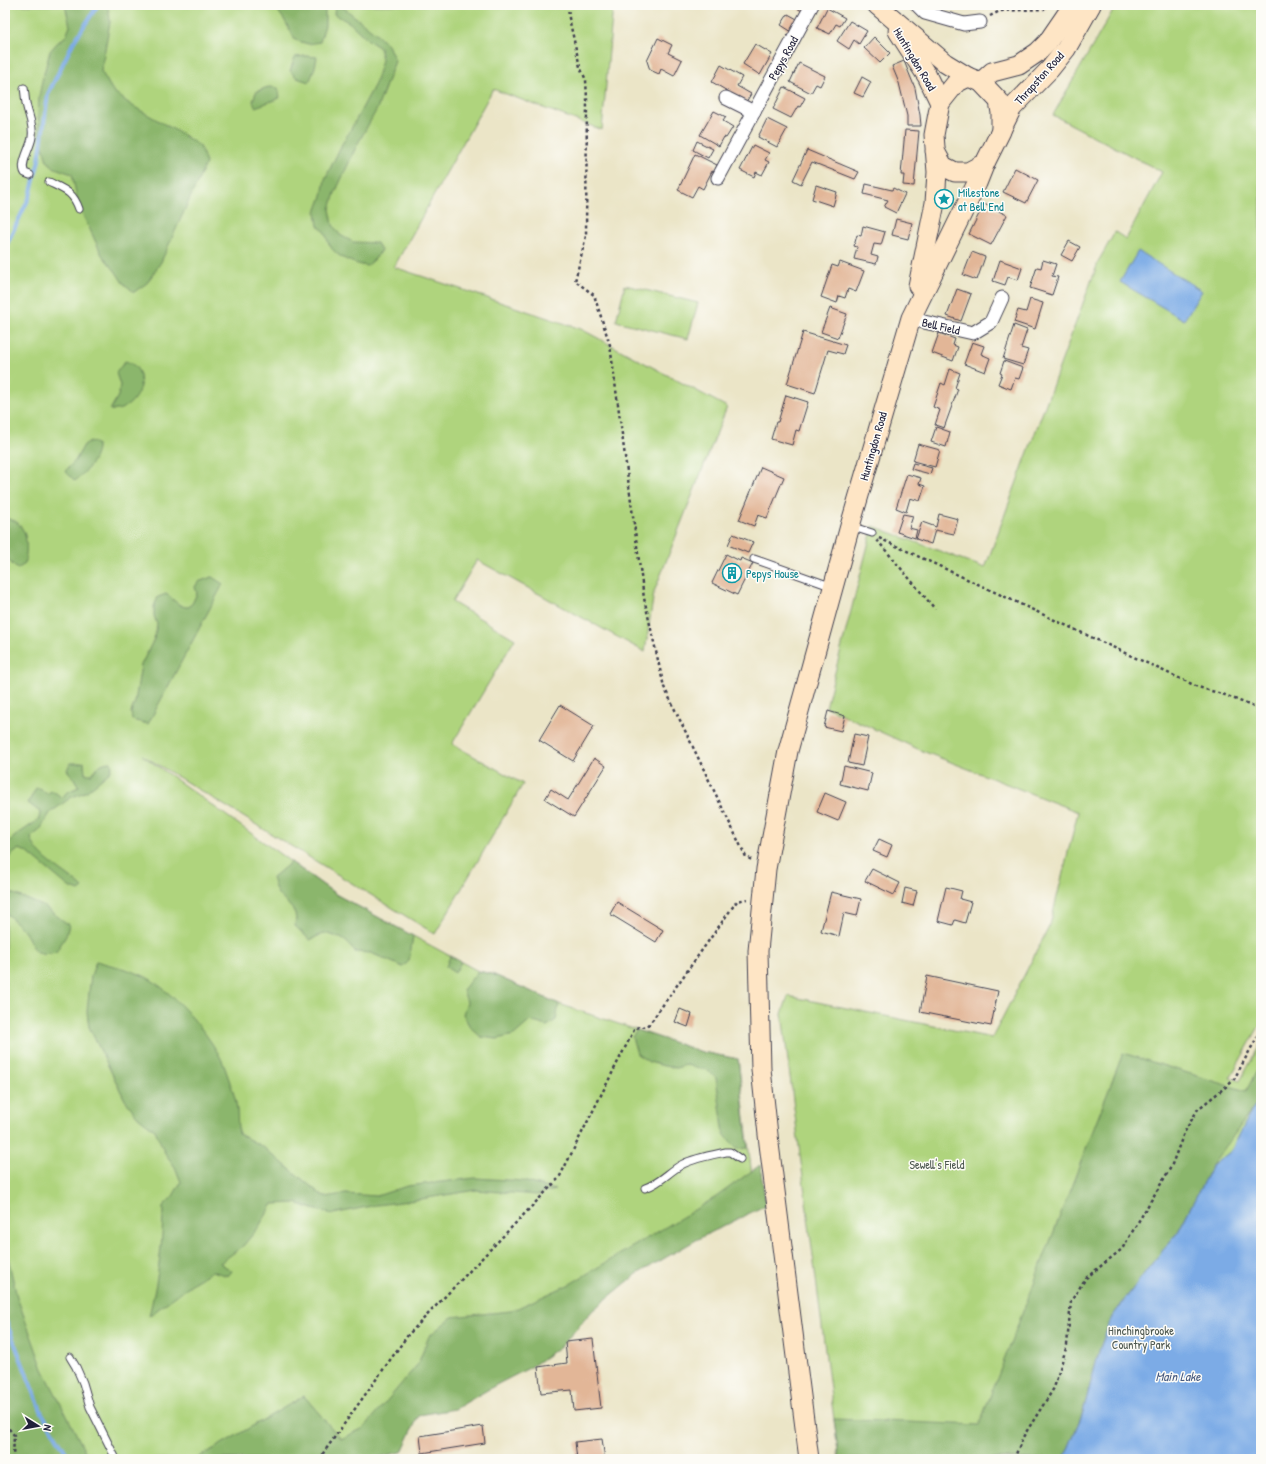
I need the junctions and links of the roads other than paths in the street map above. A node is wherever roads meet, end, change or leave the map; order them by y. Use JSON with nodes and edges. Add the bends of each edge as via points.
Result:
{"nodes":[{"id":1,"x":812,"y":5,"type":"edge"},
{"id":2,"x":917,"y":5,"type":"edge"},
{"id":3,"x":1073,"y":5,"type":"edge"},
{"id":4,"x":1091,"y":5,"type":"edge"},
{"id":5,"x":883,"y":10,"type":"edge"},
{"id":6,"x":980,"y":22,"type":"road end"},
{"id":7,"x":974,"y":79,"type":"junction"},
{"id":8,"x":24,"y":88,"type":"dead end"},
{"id":9,"x":726,"y":98,"type":"dead end"},
{"id":10,"x":940,"y":103,"type":"junction"},
{"id":11,"x":754,"y":112,"type":"junction"},
{"id":12,"x":1001,"y":131,"type":"junction"},
{"id":13,"x":935,"y":151,"type":"junction"},
{"id":14,"x":985,"y":163,"type":"junction"},
{"id":15,"x":30,"y":174,"type":"dead end"},
{"id":16,"x":718,"y":178,"type":"dead end"},
{"id":17,"x":49,"y":182,"type":"dead end"},
{"id":18,"x":79,"y":209,"type":"dead end"},
{"id":19,"x":1002,"y":298,"type":"dead end"},
{"id":20,"x":912,"y":315,"type":"junction"},
{"id":21,"x":850,"y":526,"type":"junction"},
{"id":22,"x":874,"y":536,"type":"road end"},
{"id":23,"x":754,"y":559,"type":"dead end"},
{"id":24,"x":834,"y":584,"type":"junction"},
{"id":25,"x":740,"y":1159,"type":"dead end"},
{"id":26,"x":645,"y":1188,"type":"dead end"},
{"id":27,"x":70,"y":1357,"type":"dead end"},
{"id":28,"x":116,"y":1459,"type":"edge"},
{"id":29,"x":809,"y":1459,"type":"edge"}],
"edges":[{"from":1,"to":11,"type":"street","name":"Pepys Road"},
{"from":2,"to":6,"type":"street","via":[[925,13],[964,24]]},
{"from":3,"to":7,"type":"main road","name":"Thrapston Road","via":[[1048,43],[1038,52],[1019,65]]},
{"from":4,"to":12,"type":"main road","name":"Thrapston Road","via":[[1066,49],[1012,108]]},
{"from":5,"to":7,"type":"main road","name":"Huntingdon Road","via":[[945,62]]},
{"from":5,"to":10,"type":"main road","name":"Huntingdon Road","via":[[927,76]]},
{"from":7,"to":10,"type":"main road","name":"Thrapston Road","via":[[956,83]]},
{"from":7,"to":12,"type":"main road","name":"Thrapston Road","via":[[998,101]]},
{"from":8,"to":15,"type":"lane","via":[[32,136],[23,167]]},
{"from":9,"to":11,"type":"street"},
{"from":10,"to":13,"type":"main road","name":"Thrapston Road","via":[[934,135]]},
{"from":11,"to":16,"type":"street","name":"Pepys Road"},
{"from":12,"to":14,"type":"main road","name":"Thrapston Road"},
{"from":13,"to":14,"type":"main road","via":[[943,166],[955,172],[968,172]]},
{"from":13,"to":20,"type":"main road","name":"Thrapston Road","via":[[937,172],[934,202]]},
{"from":14,"to":20,"type":"main road","name":"Thrapston Road"},
{"from":17,"to":18,"type":"lane","via":[[68,192]]},
{"from":19,"to":20,"type":"street","name":"Bell Field","via":[[991,322],[973,333],[924,322]]},
{"from":20,"to":21,"type":"main road","name":"Huntingdon Road"},
{"from":21,"to":22,"type":"lane"},
{"from":21,"to":24,"type":"main road","name":"Huntingdon Road"},
{"from":23,"to":24,"type":"lane"},
{"from":24,"to":29,"type":"main road","name":"Huntingdon Road","via":[[788,752],[766,869],[758,951],[761,1069]]},
{"from":25,"to":26,"type":"lane","via":[[726,1152],[692,1161],[683,1164],[655,1185]]},
{"from":27,"to":28,"type":"lane","via":[[83,1383],[90,1407]]}]}
